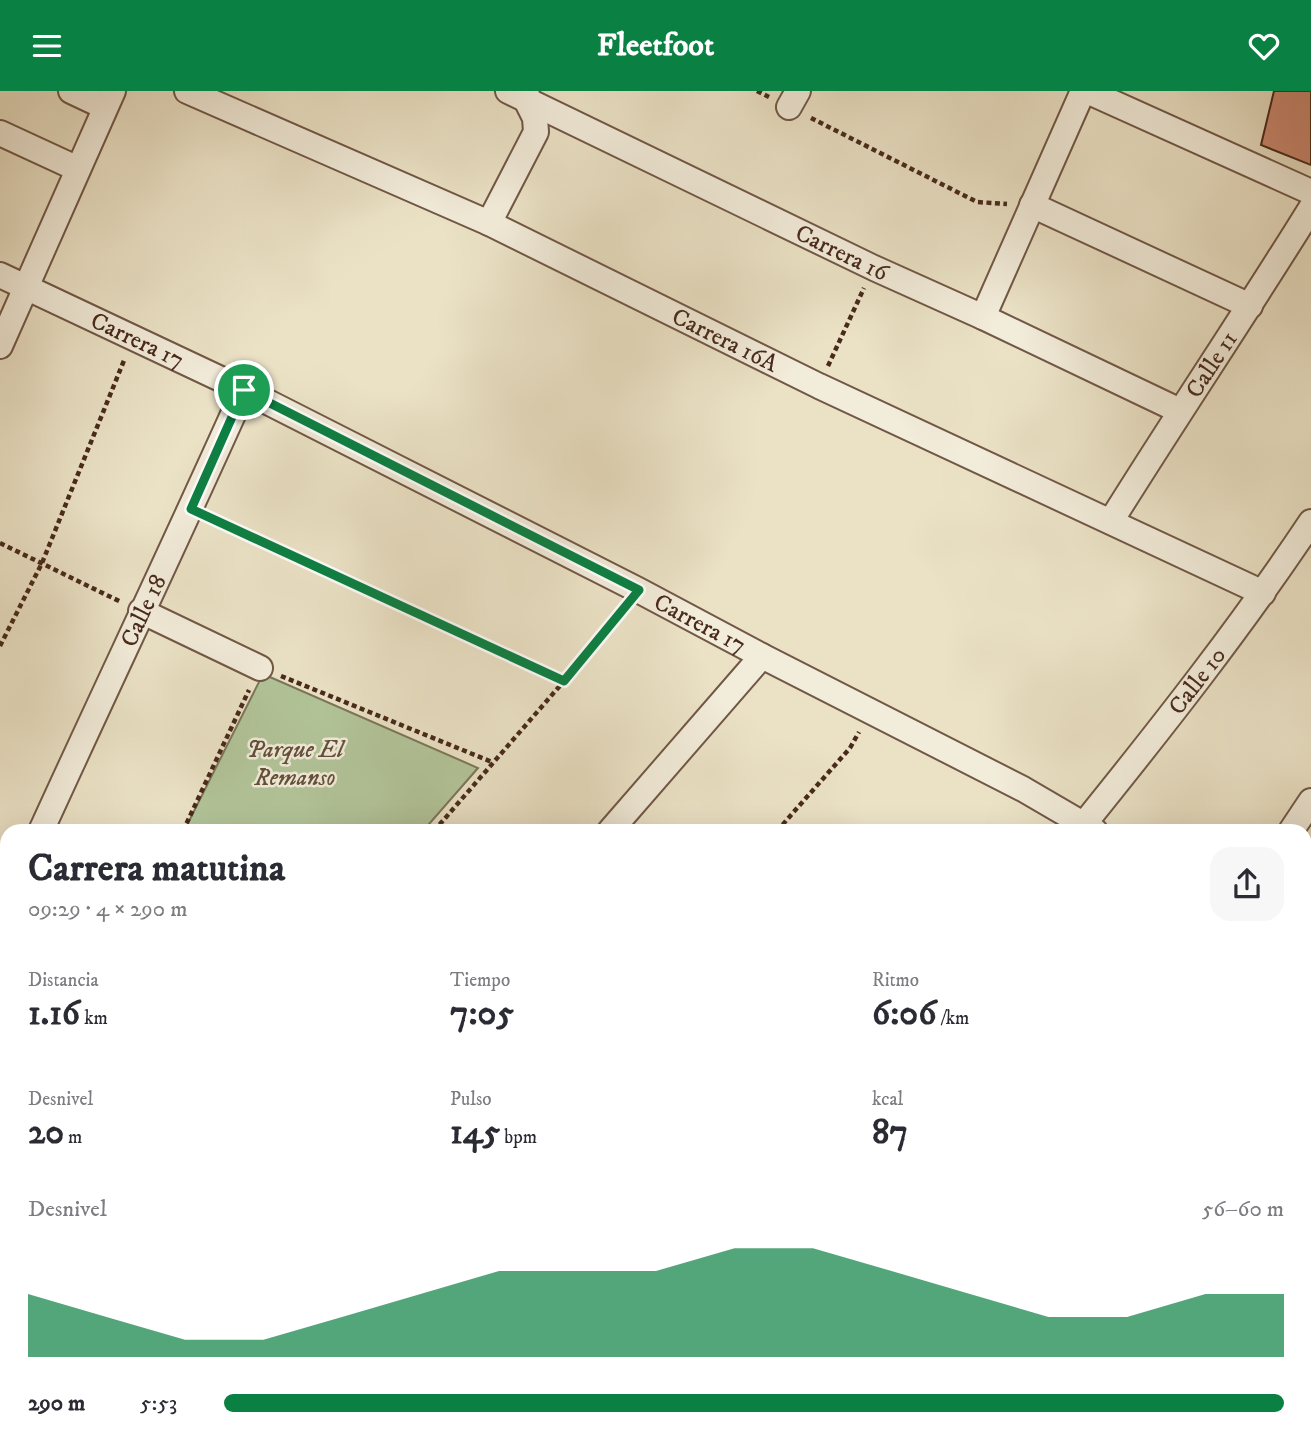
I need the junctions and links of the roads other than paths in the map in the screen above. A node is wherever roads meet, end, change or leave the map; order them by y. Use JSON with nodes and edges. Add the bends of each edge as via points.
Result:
{"nodes":[{"id":1,"x":71,"y":91,"type":"edge"},
{"id":2,"x":187,"y":91,"type":"edge"},
{"id":3,"x":1085,"y":91,"type":"edge"},
{"id":4,"x":520,"y":94,"type":"edge"},
{"id":5,"x":109,"y":99,"type":"edge"},
{"id":6,"x":0,"y":133,"type":"edge"},
{"id":7,"x":78,"y":169,"type":"junction"},
{"id":8,"x":1311,"y":191,"type":"edge"},
{"id":9,"x":1032,"y":205,"type":"junction"},
{"id":10,"x":1311,"y":208,"type":"edge"},
{"id":11,"x":489,"y":223,"type":"junction"},
{"id":12,"x":0,"y":275,"type":"edge"},
{"id":13,"x":27,"y":288,"type":"junction"},
{"id":14,"x":1250,"y":306,"type":"junction"},
{"id":15,"x":983,"y":317,"type":"junction"},
{"id":16,"x":0,"y":346,"type":"edge"},
{"id":17,"x":244,"y":390,"type":"junction"},
{"id":18,"x":1180,"y":411,"type":"junction"},
{"id":19,"x":1111,"y":521,"type":"junction"},
{"id":20,"x":1311,"y":521,"type":"edge"},
{"id":21,"x":1264,"y":593,"type":"junction"},
{"id":22,"x":141,"y":611,"type":"junction"},
{"id":23,"x":762,"y":656,"type":"junction"},
{"id":24,"x":260,"y":667,"type":"road end"},
{"id":25,"x":1311,"y":801,"type":"edge"},
{"id":26,"x":44,"y":824,"type":"edge"},
{"id":27,"x":616,"y":824,"type":"edge"},
{"id":28,"x":1077,"y":824,"type":"edge"},
{"id":29,"x":1089,"y":824,"type":"edge"},
{"id":30,"x":1296,"y":824,"type":"edge"}],
"edges":[{"from":1,"to":5,"type":"street"},
{"from":2,"to":11,"type":"street","name":"Carrera 16A"},
{"from":3,"to":8,"type":"street"},
{"from":3,"to":9,"type":"street"},
{"from":4,"to":11,"type":"street","via":[[535,118],[536,132]]},
{"from":4,"to":15,"type":"street","name":"Carrera 16"},
{"from":5,"to":7,"type":"street"},
{"from":6,"to":7,"type":"street"},
{"from":7,"to":13,"type":"street"},
{"from":9,"to":14,"type":"street"},
{"from":9,"to":15,"type":"street"},
{"from":10,"to":14,"type":"street","name":"Calle 11"},
{"from":11,"to":19,"type":"street","name":"Carrera 16A","via":[[820,386]]},
{"from":12,"to":13,"type":"street","name":"Carrera 17"},
{"from":13,"to":16,"type":"street"},
{"from":13,"to":17,"type":"street","name":"Carrera 17"},
{"from":14,"to":18,"type":"street","name":"Calle 11"},
{"from":15,"to":18,"type":"street","name":"Carrera 16"},
{"from":17,"to":22,"type":"street","name":"Calle 18"},
{"from":17,"to":23,"type":"street","name":"Carrera 17"},
{"from":18,"to":19,"type":"street","name":"Calle 11"},
{"from":19,"to":21,"type":"street","name":"Carrera 16A"},
{"from":20,"to":21,"type":"street","name":"Calle 10"},
{"from":21,"to":29,"type":"street","name":"Calle 10"},
{"from":22,"to":24,"type":"street"},
{"from":22,"to":26,"type":"street","name":"Calle 18"},
{"from":23,"to":27,"type":"street"},
{"from":23,"to":28,"type":"street","name":"Carrera 17","via":[[1023,789]]},
{"from":25,"to":30,"type":"street"}]}
